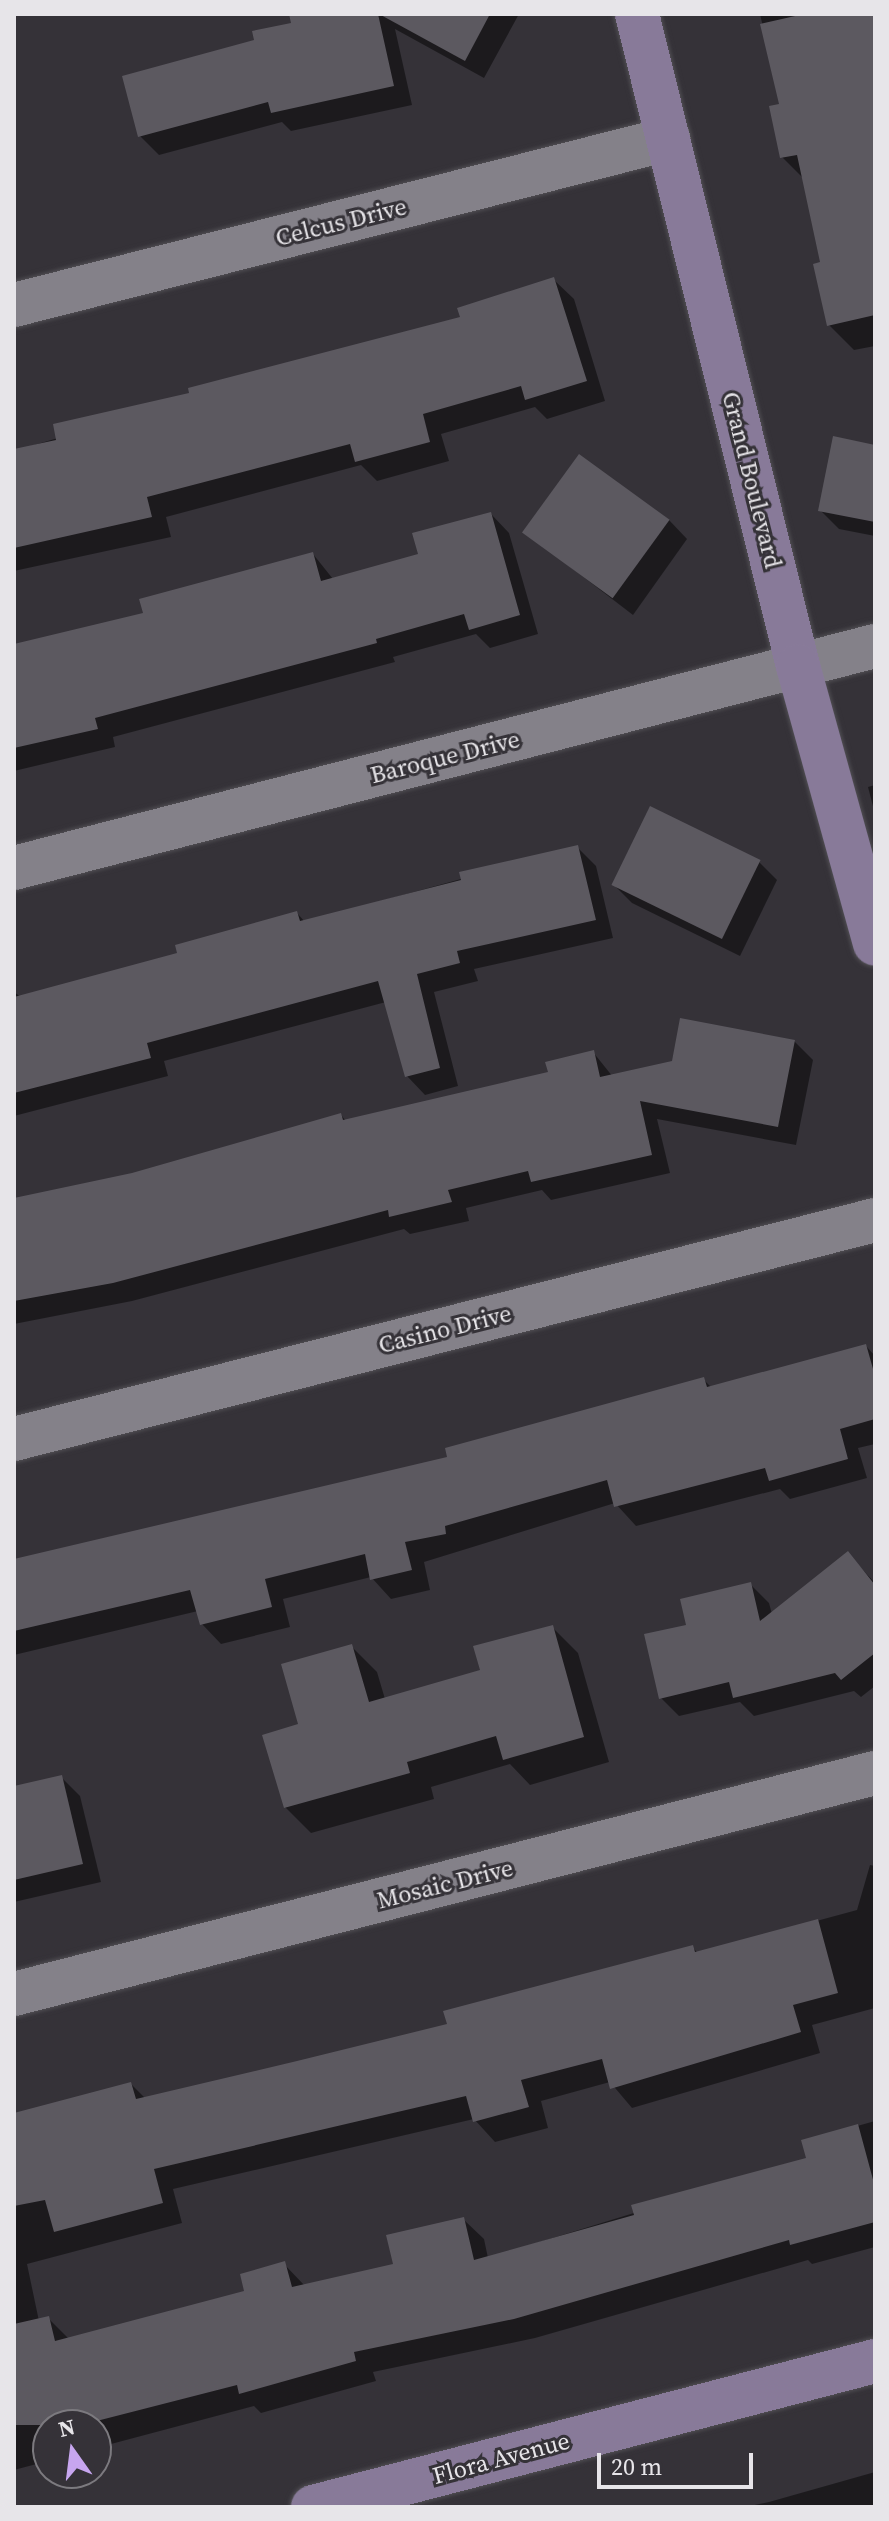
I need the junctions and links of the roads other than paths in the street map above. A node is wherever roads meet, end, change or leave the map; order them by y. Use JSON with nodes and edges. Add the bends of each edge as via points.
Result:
{"nodes":[{"id":1,"x":637,"y":14,"type":"edge"},
{"id":2,"x":668,"y":139,"type":"junction"},
{"id":3,"x":14,"y":305,"type":"edge"},
{"id":4,"x":875,"y":646,"type":"edge"},
{"id":5,"x":798,"y":666,"type":"junction"},
{"id":6,"x":14,"y":868,"type":"edge"},
{"id":7,"x":875,"y":943,"type":"edge"},
{"id":8,"x":875,"y":1220,"type":"edge"},
{"id":9,"x":14,"y":1439,"type":"edge"},
{"id":10,"x":875,"y":1773,"type":"edge"},
{"id":11,"x":14,"y":1994,"type":"edge"},
{"id":12,"x":875,"y":2361,"type":"edge"},
{"id":13,"x":313,"y":2507,"type":"edge"}],
"edges":[{"from":1,"to":2,"type":"street","name":"Grand Boulevard"},
{"from":2,"to":3,"type":"street","name":"Celcus Drive"},
{"from":2,"to":5,"type":"street","name":"Grand Boulevard"},
{"from":4,"to":5,"type":"street","name":"Baroque Drive"},
{"from":5,"to":6,"type":"street","name":"Baroque Drive"},
{"from":5,"to":7,"type":"street","name":"Grand Boulevard"},
{"from":8,"to":9,"type":"street","name":"Casino Drive"},
{"from":10,"to":11,"type":"street","name":"Mosaic Drive"},
{"from":12,"to":13,"type":"street","name":"Flora Avenue"}]}
